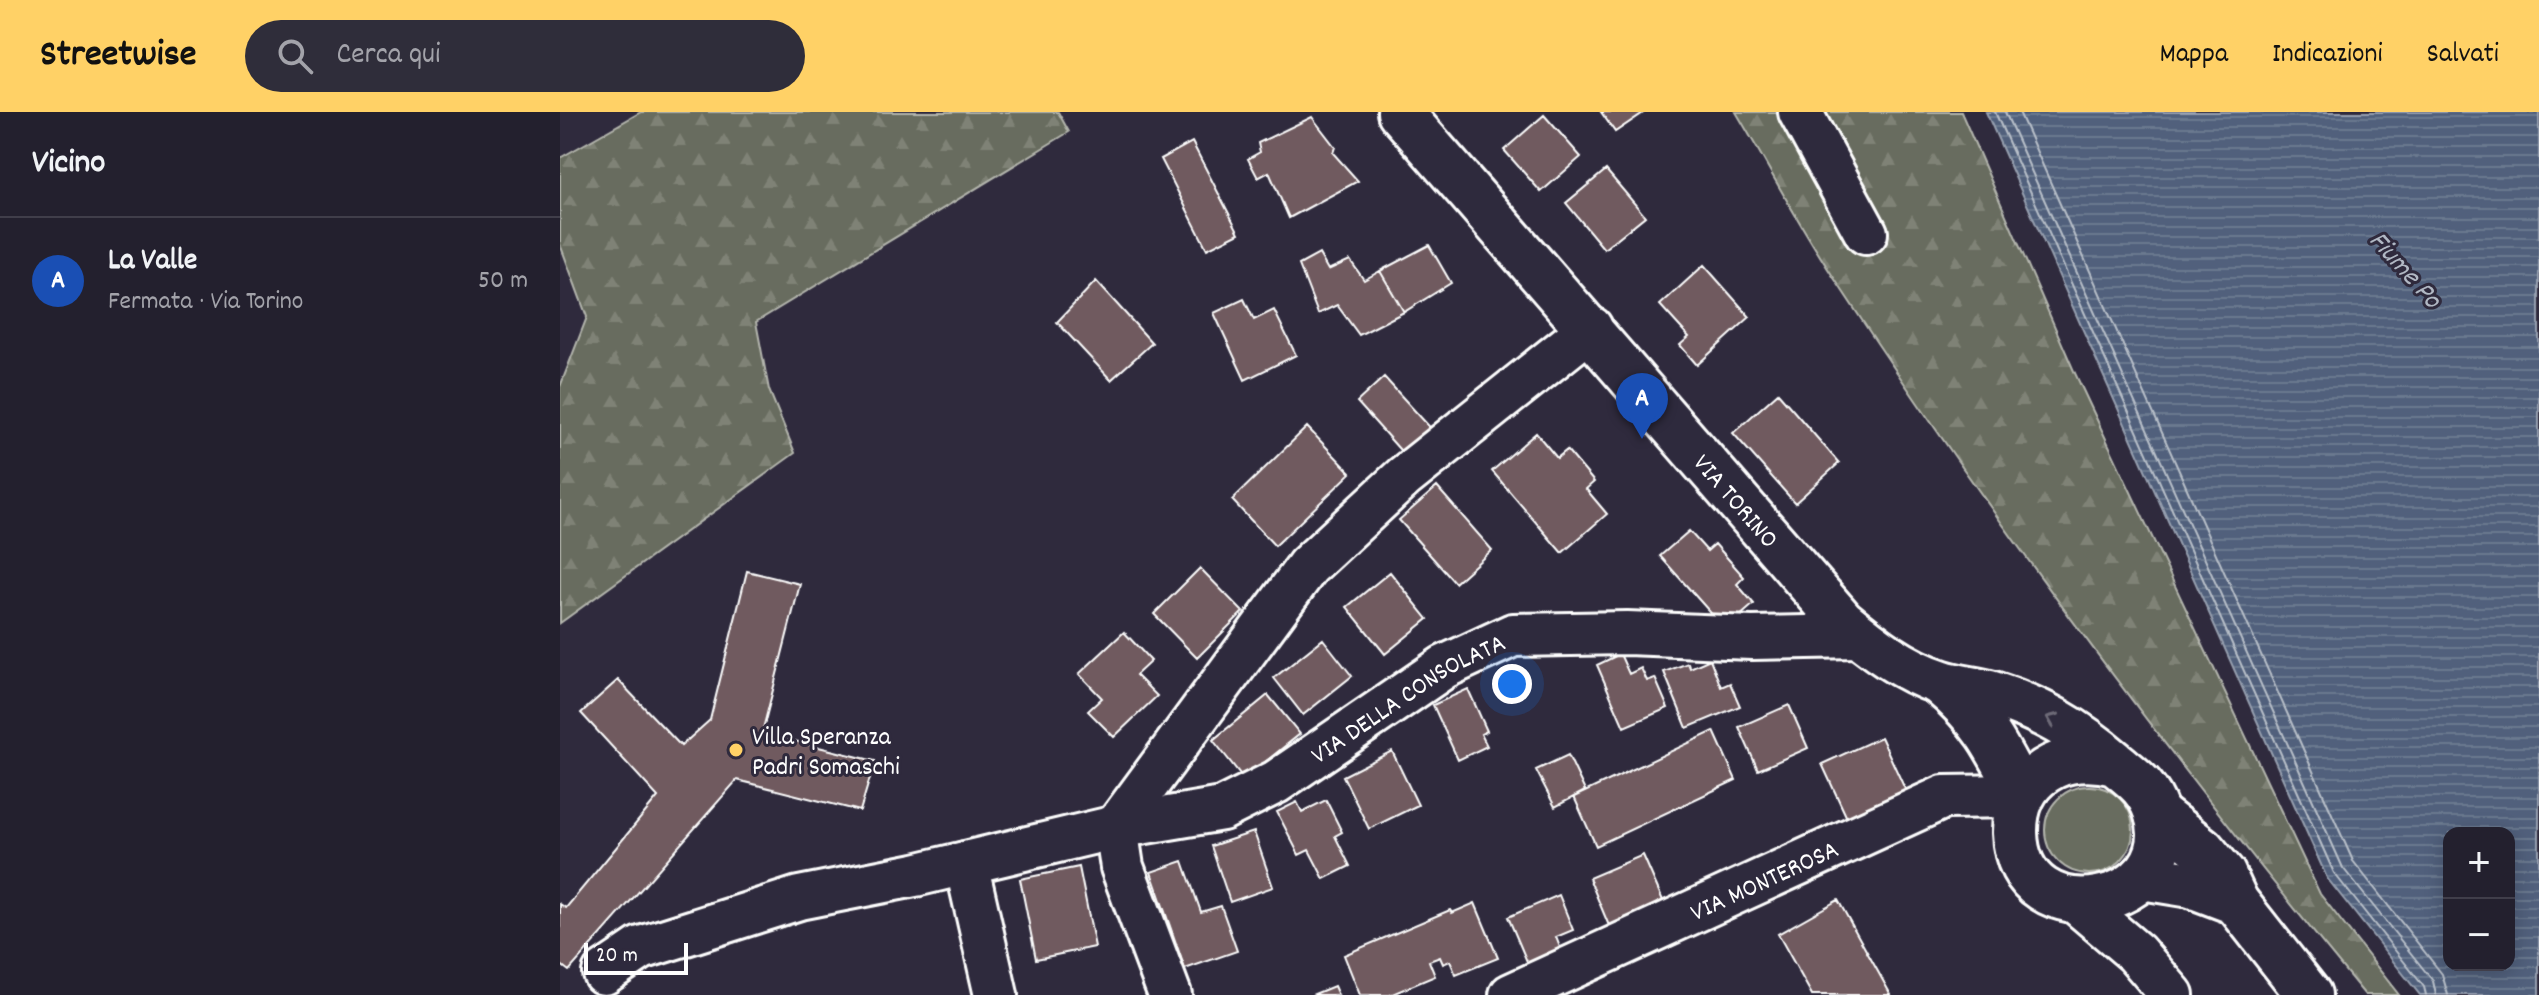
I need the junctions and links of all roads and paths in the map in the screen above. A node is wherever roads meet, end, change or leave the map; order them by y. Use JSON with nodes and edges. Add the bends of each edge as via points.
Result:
{"nodes":[{"id":1,"x":1400,"y":112,"type":"edge"},
{"id":2,"x":1800,"y":112,"type":"edge"},
{"id":3,"x":1866,"y":233,"type":"dead end"},
{"id":4,"x":1591,"y":328,"type":"junction"},
{"id":5,"x":1859,"y":636,"type":"junction"},
{"id":6,"x":1939,"y":682,"type":"junction"},
{"id":7,"x":2115,"y":763,"type":"junction"},
{"id":8,"x":2022,"y":796,"type":"junction"},
{"id":9,"x":2157,"y":814,"type":"junction"},
{"id":10,"x":1116,"y":827,"type":"junction"},
{"id":11,"x":966,"y":863,"type":"junction"},
{"id":12,"x":2134,"y":883,"type":"junction"},
{"id":13,"x":2076,"y":902,"type":"junction"},
{"id":14,"x":2236,"y":902,"type":"junction"},
{"id":15,"x":2136,"y":953,"type":"junction"},
{"id":16,"x":604,"y":973,"type":"dead end"},
{"id":17,"x":983,"y":991,"type":"edge"},
{"id":18,"x":1170,"y":995,"type":"edge"},
{"id":19,"x":1511,"y":995,"type":"edge"},
{"id":20,"x":2172,"y":995,"type":"edge"},
{"id":21,"x":2309,"y":995,"type":"edge"}],
"edges":[{"from":1,"to":4,"type":"main road","name":"VIA TORINO"},
{"from":2,"to":3,"type":"street"},
{"from":4,"to":5,"type":"main road","name":"VIA TORINO"},
{"from":4,"to":10,"type":"street","via":[[1404,477],[1308,566]]},
{"from":5,"to":6,"type":"main road","name":"VIA TORINO","via":[[1894,661]]},
{"from":5,"to":10,"type":"street","name":"VIA DELLA CONSOLATA","via":[[1513,635],[1444,667],[1276,782],[1222,809]]},
{"from":7,"to":6,"type":"main road","name":"VIA TORINO","one_way":true,"via":[[2068,726],[1994,695]]},
{"from":6,"to":8,"type":"main road","name":"VIA TORINO","via":[[1992,736]]},
{"from":7,"to":8,"type":"main road","via":[[2072,758],[2037,777]]},
{"from":7,"to":9,"type":"main road","name":"VIA TORINO","via":[[2148,791]]},
{"from":8,"to":13,"type":"main road","via":[[2015,818],[2016,846],[2025,868],[2055,896]]},
{"from":8,"to":19,"type":"street","name":"VIA MONTEROSA","via":[[1944,797],[1896,833]]},
{"from":9,"to":12,"type":"main road","via":[[2152,860]]},
{"from":9,"to":14,"type":"main road","via":[[2202,849],[2223,874]]},
{"from":10,"to":11,"type":"street","name":"VIA DELLA CONSOLATA"},
{"from":10,"to":18,"type":"street","via":[[1122,867]]},
{"from":11,"to":16,"type":"street","name":"VIA DELLA CONSOLATA","via":[[799,898],[641,948]]},
{"from":11,"to":17,"type":"street"},
{"from":12,"to":13,"type":"main road","via":[[2106,900]]},
{"from":12,"to":14,"type":"main road","via":[[2191,885]]},
{"from":12,"to":15,"type":"street"},
{"from":13,"to":15,"type":"street"},
{"from":14,"to":21,"type":"main road"},
{"from":15,"to":20,"type":"street"}]}
